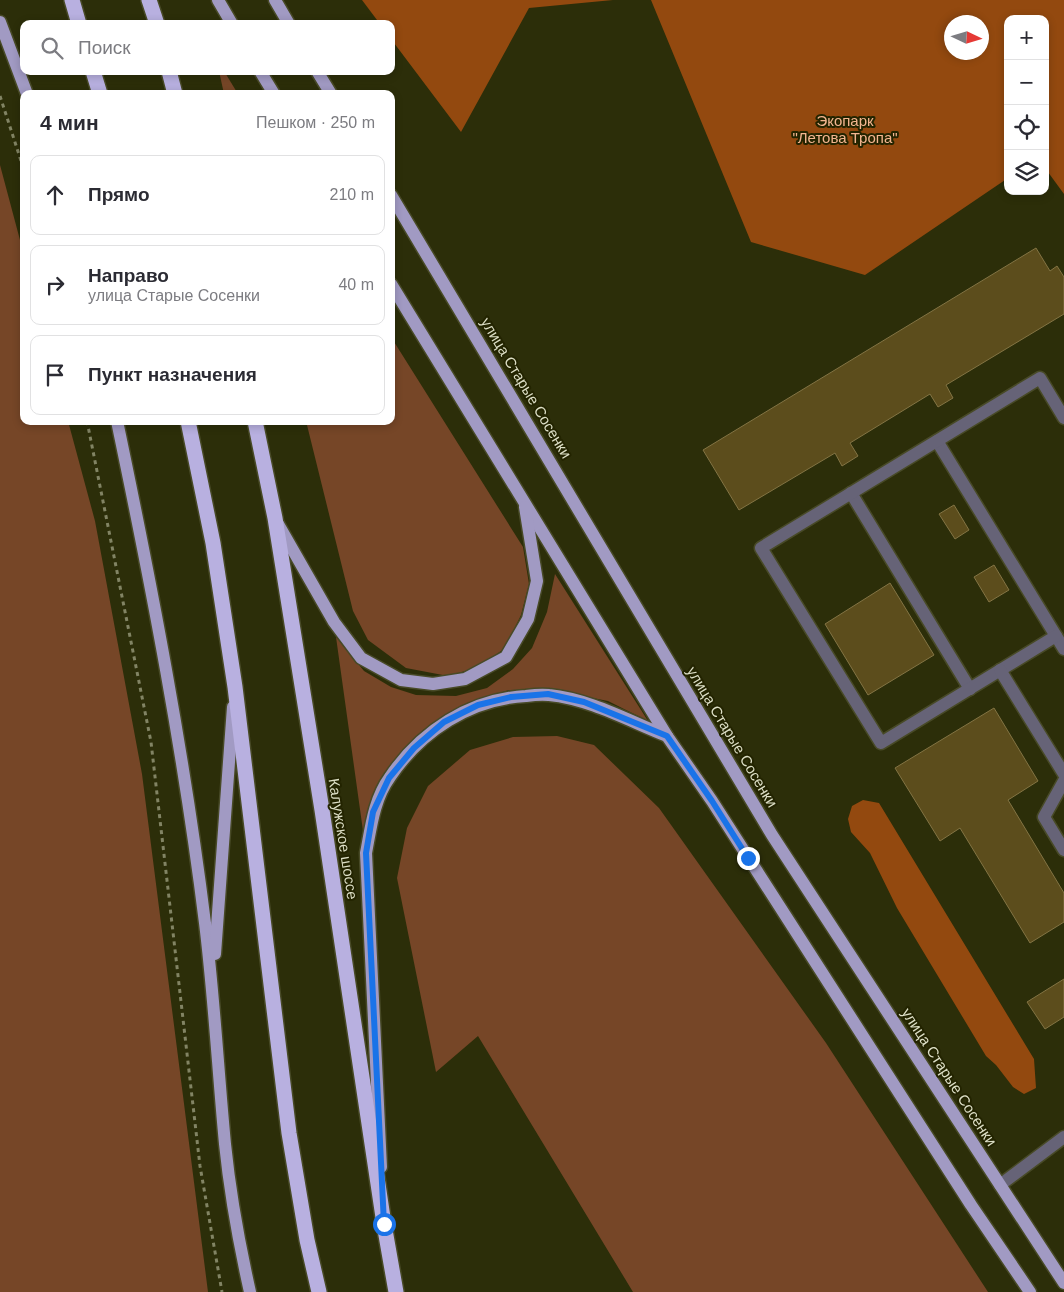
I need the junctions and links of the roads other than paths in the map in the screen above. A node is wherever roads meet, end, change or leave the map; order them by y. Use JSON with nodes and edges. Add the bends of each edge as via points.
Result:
{"nodes":[{"id":1,"x":72,"y":0,"type":"edge"},
{"id":2,"x":149,"y":0,"type":"edge"},
{"id":3,"x":218,"y":0,"type":"edge"},
{"id":4,"x":274,"y":0,"type":"edge"},
{"id":5,"x":78,"y":20,"type":"edge"},
{"id":6,"x":156,"y":20,"type":"edge"},
{"id":7,"x":230,"y":20,"type":"edge"},
{"id":8,"x":286,"y":20,"type":"edge"},
{"id":9,"x":0,"y":22,"type":"edge"},
{"id":10,"x":94,"y":75,"type":"edge"},
{"id":11,"x":170,"y":75,"type":"edge"},
{"id":12,"x":262,"y":75,"type":"edge"},
{"id":13,"x":319,"y":75,"type":"edge"},
{"id":14,"x":26,"y":90,"type":"edge"},
{"id":15,"x":99,"y":90,"type":"edge"},
{"id":16,"x":174,"y":90,"type":"edge"},
{"id":17,"x":272,"y":90,"type":"edge"},
{"id":18,"x":329,"y":90,"type":"edge"},
{"id":19,"x":395,"y":202,"type":"edge"},
{"id":20,"x":395,"y":290,"type":"edge"},
{"id":21,"x":1064,"y":418,"type":"edge"},
{"id":22,"x":118,"y":425,"type":"edge"},
{"id":23,"x":189,"y":425,"type":"edge"},
{"id":24,"x":256,"y":425,"type":"edge"},
{"id":25,"x":936,"y":441,"type":"junction"},
{"id":26,"x":851,"y":493,"type":"junction"},
{"id":27,"x":524,"y":500,"type":"junction"},
{"id":28,"x":275,"y":518,"type":"junction"},
{"id":29,"x":1056,"y":636,"type":"junction"},
{"id":30,"x":1064,"y":650,"type":"edge"},
{"id":31,"x":1000,"y":670,"type":"junction"},
{"id":32,"x":235,"y":687,"type":"junction"},
{"id":33,"x":970,"y":688,"type":"junction"},
{"id":34,"x":667,"y":736,"type":"junction"},
{"id":35,"x":1064,"y":774,"type":"edge"},
{"id":36,"x":1064,"y":781,"type":"edge"},
{"id":37,"x":1064,"y":850,"type":"edge"},
{"id":38,"x":212,"y":981,"type":"junction"},
{"id":39,"x":1064,"y":1137,"type":"edge"},
{"id":40,"x":1000,"y":1185,"type":"junction"},
{"id":41,"x":384,"y":1224,"type":"junction"},
{"id":42,"x":1064,"y":1283,"type":"edge"},
{"id":43,"x":250,"y":1292,"type":"edge"},
{"id":44,"x":319,"y":1292,"type":"edge"},
{"id":45,"x":396,"y":1292,"type":"edge"},
{"id":46,"x":1030,"y":1292,"type":"edge"}],
"edges":[{"from":1,"to":5,"type":"highway"},
{"from":2,"to":6,"type":"highway"},
{"from":3,"to":7,"type":"main road"},
{"from":4,"to":8,"type":"main road"},
{"from":9,"to":14,"type":"main road"},
{"from":10,"to":15,"type":"highway"},
{"from":11,"to":16,"type":"highway"},
{"from":12,"to":17,"type":"main road"},
{"from":13,"to":18,"type":"main road"},
{"from":19,"to":40,"type":"main road","name":"улица Старые Сосенки","via":[[738,780]]},
{"from":20,"to":27,"type":"main road"},
{"from":21,"to":25,"type":"lane","via":[[1040,378]]},
{"from":22,"to":38,"type":"main road","via":[[153,596],[197,860]]},
{"from":23,"to":32,"type":"highway","via":[[213,543]]},
{"from":24,"to":28,"type":"highway","name":"Калужское шоссе"},
{"from":25,"to":26,"type":"lane"},
{"from":25,"to":29,"type":"lane"},
{"from":26,"to":33,"type":"lane"},
{"from":26,"to":33,"type":"lane","via":[[762,548],[881,743]]},
{"from":27,"to":28,"type":"main road","via":[[537,582],[528,618],[506,658],[465,679],[433,684],[401,680],[361,658],[334,622]]},
{"from":27,"to":34,"type":"main road"},
{"from":28,"to":41,"type":"highway","name":"Калужское шоссе"},
{"from":29,"to":30,"type":"lane"},
{"from":29,"to":31,"type":"lane"},
{"from":31,"to":33,"type":"lane"},
{"from":31,"to":35,"type":"lane"},
{"from":32,"to":38,"type":"main road"},
{"from":32,"to":44,"type":"highway","via":[[290,1133]]},
{"from":34,"to":41,"type":"main road","via":[[584,702],[548,694],[511,697],[478,705],[444,722],[414,748],[389,778],[373,812],[366,853]]},
{"from":34,"to":46,"type":"main road"},
{"from":36,"to":37,"type":"lane","via":[[1044,817]]},
{"from":38,"to":43,"type":"main road","via":[[226,1145]]},
{"from":39,"to":40,"type":"lane"},
{"from":40,"to":42,"type":"main road","name":"улица Старые Сосенки"},
{"from":41,"to":45,"type":"highway","name":"Калужское шоссе"}]}
